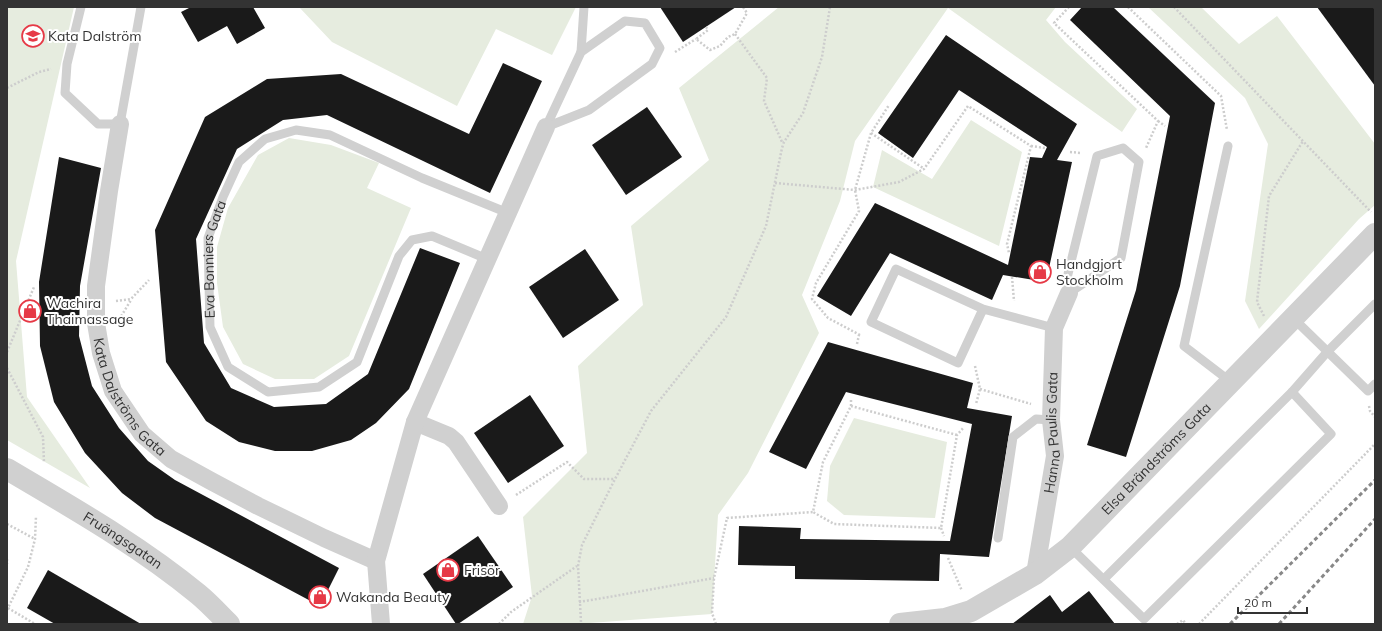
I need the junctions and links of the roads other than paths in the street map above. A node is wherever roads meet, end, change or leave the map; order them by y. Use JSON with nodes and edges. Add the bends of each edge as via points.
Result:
{"nodes":[{"id":1,"x":81,"y":7,"type":"edge"},
{"id":2,"x":141,"y":7,"type":"edge"},
{"id":3,"x":584,"y":7,"type":"edge"},
{"id":4,"x":581,"y":52,"type":"junction"},
{"id":5,"x":120,"y":124,"type":"junction"},
{"id":6,"x":546,"y":127,"type":"junction"},
{"id":7,"x":1228,"y":146,"type":"road end"},
{"id":8,"x":508,"y":213,"type":"junction"},
{"id":9,"x":1375,"y":234,"type":"edge"},
{"id":10,"x":487,"y":259,"type":"junction"},
{"id":11,"x":1069,"y":293,"type":"junction"},
{"id":12,"x":1375,"y":304,"type":"edge"},
{"id":13,"x":983,"y":309,"type":"junction"},
{"id":14,"x":1293,"y":318,"type":"junction"},
{"id":15,"x":1054,"y":328,"type":"junction"},
{"id":16,"x":1328,"y":351,"type":"junction"},
{"id":17,"x":1231,"y":382,"type":"junction"},
{"id":18,"x":1375,"y":384,"type":"edge"},
{"id":19,"x":1292,"y":392,"type":"junction"},
{"id":20,"x":1051,"y":420,"type":"junction"},
{"id":21,"x":415,"y":422,"type":"junction"},
{"id":22,"x":7,"y":469,"type":"edge"},
{"id":23,"x":499,"y":506,"type":"road end"},
{"id":24,"x":998,"y":538,"type":"dead end"},
{"id":25,"x":1070,"y":547,"type":"junction"},
{"id":26,"x":376,"y":561,"type":"junction"},
{"id":27,"x":1035,"y":574,"type":"junction"},
{"id":28,"x":1104,"y":579,"type":"junction"},
{"id":29,"x":229,"y":624,"type":"edge"},
{"id":30,"x":381,"y":624,"type":"edge"},
{"id":31,"x":900,"y":624,"type":"edge"}],
"edges":[{"from":1,"to":5,"type":"lane","via":[[66,64],[65,93],[98,124]]},
{"from":2,"to":5,"type":"lane","name":"Kata Dalströms Gata"},
{"from":3,"to":4,"type":"lane"},
{"from":4,"to":6,"type":"lane"},
{"from":4,"to":6,"type":"lane","via":[[625,21],[645,23],[660,48],[652,64],[589,110]]},
{"from":5,"to":26,"type":"street","name":"Kata Dalströms Gata","via":[[96,286],[96,323],[101,353],[113,391],[142,434],[171,459],[324,538]]},
{"from":6,"to":8,"type":"street"},
{"from":7,"to":17,"type":"lane","via":[[1184,346]]},
{"from":8,"to":10,"type":"street"},
{"from":8,"to":10,"type":"lane","name":"Eva Bonniers Gata","via":[[422,178],[330,135],[296,130],[265,139],[239,162],[208,238],[210,327],[228,367],[268,392],[319,387],[356,362],[399,256],[412,240],[432,236]]},
{"from":9,"to":14,"type":"street","name":"Elsa Brändströms Gata"},
{"from":10,"to":21,"type":"street"},
{"from":11,"to":11,"type":"lane","via":[[1121,258],[1140,162],[1123,148],[1097,156],[1067,278]]},
{"from":11,"to":15,"type":"street","name":"Hanna Paulis Gata"},
{"from":12,"to":16,"type":"lane"},
{"from":13,"to":13,"type":"lane","via":[[958,363],[871,322],[896,269]]},
{"from":13,"to":15,"type":"lane"},
{"from":14,"to":16,"type":"lane"},
{"from":14,"to":17,"type":"street","name":"Elsa Brändströms Gata"},
{"from":15,"to":20,"type":"street","name":"Hanna Paulis Gata"},
{"from":16,"to":18,"type":"lane","via":[[1368,391]]},
{"from":16,"to":19,"type":"lane"},
{"from":17,"to":25,"type":"street","name":"Elsa Brändströms Gata"},
{"from":19,"to":28,"type":"lane"},
{"from":19,"to":28,"type":"lane","via":[[1331,434],[1144,619]]},
{"from":20,"to":24,"type":"lane","via":[[1036,419],[1013,437]]},
{"from":20,"to":27,"type":"street","name":"Hanna Paulis Gata","via":[[1055,456]]},
{"from":21,"to":23,"type":"street","via":[[449,436],[456,442]]},
{"from":21,"to":26,"type":"street"},
{"from":22,"to":29,"type":"street","name":"Fruängsgatan","via":[[64,502],[155,561],[199,595]]},
{"from":25,"to":27,"type":"street","name":"Elsa Brändströms Gata"},
{"from":25,"to":28,"type":"lane"},
{"from":26,"to":30,"type":"street"},
{"from":27,"to":31,"type":"street","name":"Elsa Brändströms Gata","via":[[971,611],[945,619]]}]}
